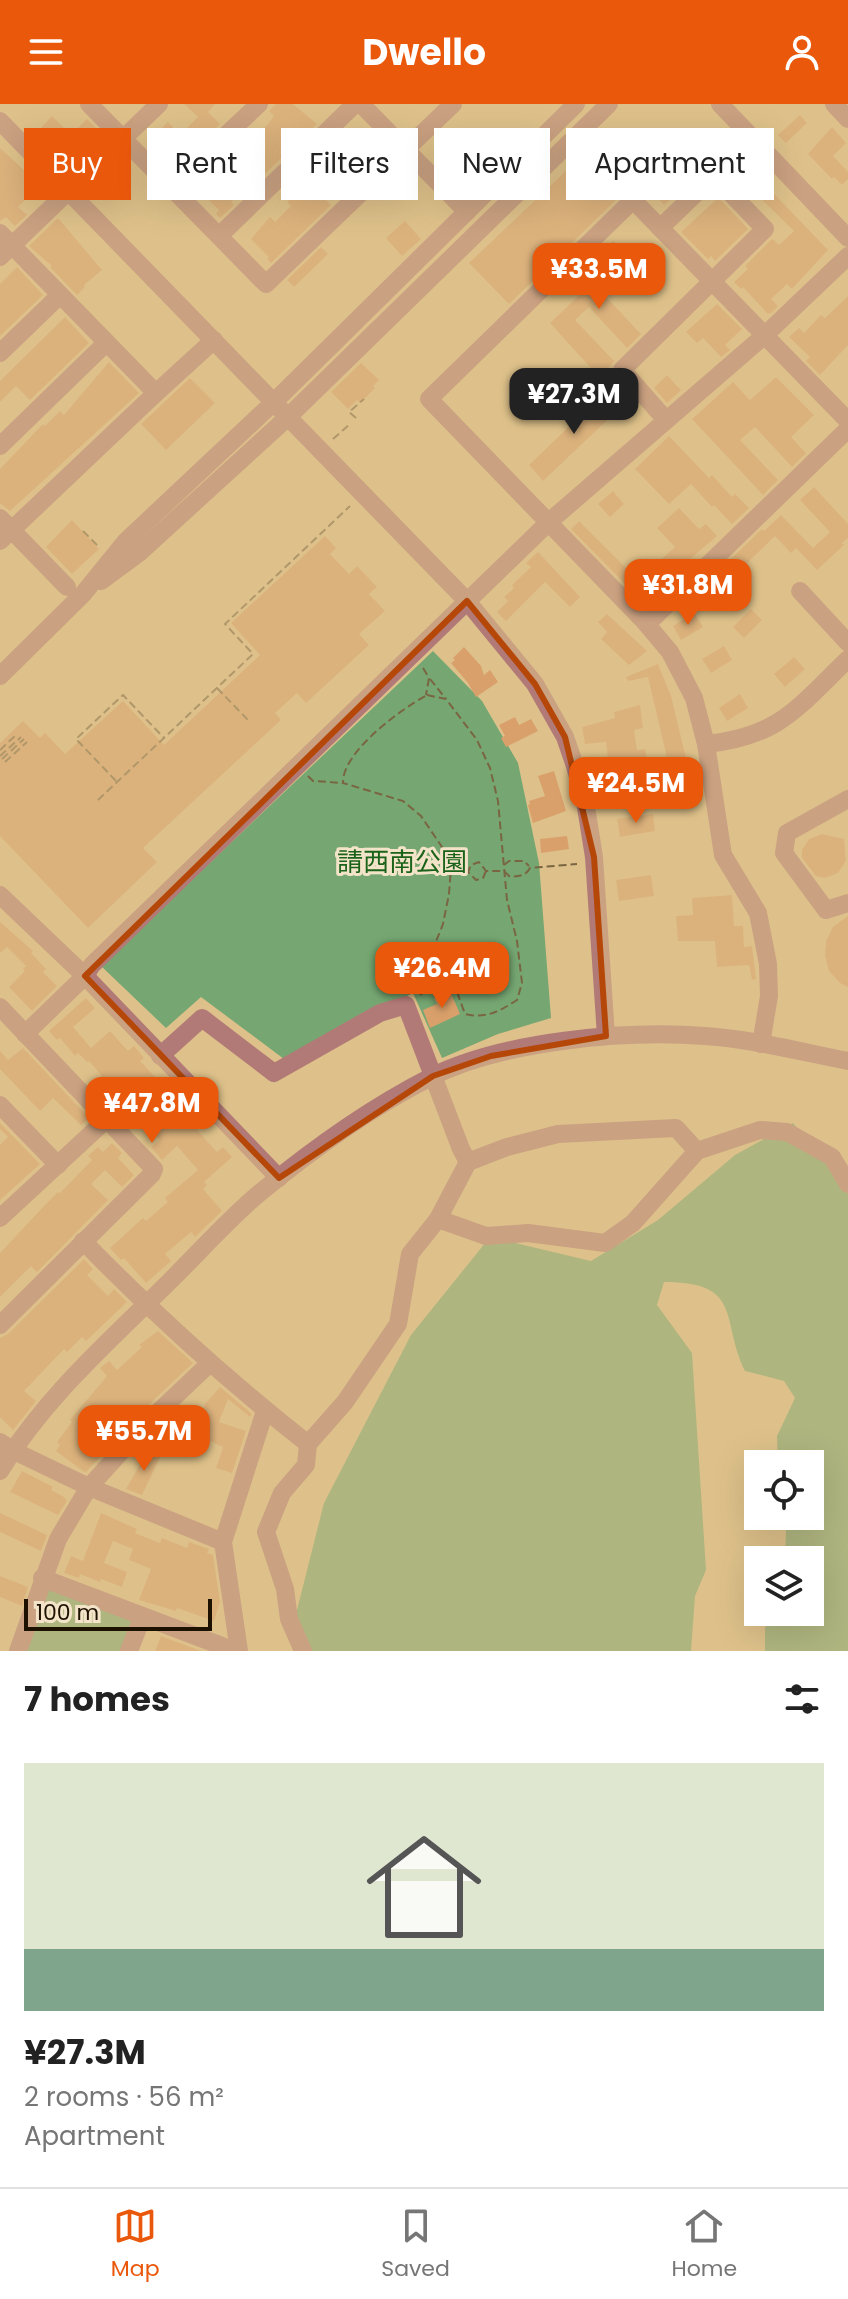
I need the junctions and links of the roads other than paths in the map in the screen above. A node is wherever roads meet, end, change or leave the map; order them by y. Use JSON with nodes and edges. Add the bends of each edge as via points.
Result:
{"nodes":[{"id":1,"x":89,"y":104,"type":"edge"},
{"id":2,"x":159,"y":104,"type":"edge"},
{"id":3,"x":259,"y":104,"type":"edge"},
{"id":4,"x":358,"y":104,"type":"edge"},
{"id":5,"x":453,"y":104,"type":"edge"},
{"id":6,"x":576,"y":104,"type":"edge"},
{"id":7,"x":609,"y":104,"type":"edge"},
{"id":8,"x":720,"y":104,"type":"edge"},
{"id":9,"x":0,"y":121,"type":"edge"},
{"id":10,"x":112,"y":128,"type":"edge"},
{"id":11,"x":234,"y":128,"type":"edge"},
{"id":12,"x":382,"y":128,"type":"edge"},
{"id":13,"x":131,"y":131,"type":"edge"},
{"id":14,"x":418,"y":138,"type":"edge"},
{"id":15,"x":24,"y":145,"type":"edge"},
{"id":16,"x":131,"y":147,"type":"edge"},
{"id":17,"x":147,"y":163,"type":"edge"},
{"id":18,"x":418,"y":164,"type":"edge"},
{"id":19,"x":60,"y":200,"type":"edge"},
{"id":20,"x":78,"y":200,"type":"edge"},
{"id":21,"x":184,"y":200,"type":"edge"},
{"id":22,"x":354,"y":200,"type":"edge"},
{"id":23,"x":467,"y":212,"type":"junction"},
{"id":24,"x":660,"y":228,"type":"junction"},
{"id":25,"x":219,"y":236,"type":"junction"},
{"id":26,"x":848,"y":238,"type":"edge"},
{"id":27,"x":4,"y":245,"type":"edge"},
{"id":28,"x":848,"y":256,"type":"edge"},
{"id":29,"x":712,"y":280,"type":"junction"},
{"id":30,"x":60,"y":295,"type":"junction"},
{"id":31,"x":765,"y":335,"type":"junction"},
{"id":32,"x":214,"y":340,"type":"junction"},
{"id":33,"x":106,"y":343,"type":"junction"},
{"id":34,"x":0,"y":353,"type":"edge"},
{"id":35,"x":156,"y":393,"type":"junction"},
{"id":36,"x":274,"y":402,"type":"junction"},
{"id":37,"x":288,"y":417,"type":"junction"},
{"id":38,"x":666,"y":420,"type":"junction"},
{"id":39,"x":848,"y":421,"type":"edge"},
{"id":40,"x":848,"y":429,"type":"edge"},
{"id":41,"x":0,"y":446,"type":"edge"},
{"id":42,"x":550,"y":521,"type":"junction"},
{"id":43,"x":4,"y":529,"type":"edge"},
{"id":44,"x":75,"y":590,"type":"junction"},
{"id":45,"x":800,"y":591,"type":"dead end"},
{"id":46,"x":467,"y":601,"type":"junction"},
{"id":47,"x":647,"y":624,"type":"junction"},
{"id":48,"x":848,"y":643,"type":"edge"},
{"id":49,"x":848,"y":659,"type":"edge"},
{"id":50,"x":0,"y":676,"type":"edge"},
{"id":51,"x":706,"y":744,"type":"junction"},
{"id":52,"x":848,"y":799,"type":"edge"},
{"id":53,"x":0,"y":895,"type":"edge"},
{"id":54,"x":848,"y":903,"type":"edge"},
{"id":55,"x":85,"y":976,"type":"junction"},
{"id":56,"x":0,"y":1007,"type":"edge"},
{"id":57,"x":25,"y":1034,"type":"junction"},
{"id":58,"x":606,"y":1036,"type":"junction"},
{"id":59,"x":761,"y":1044,"type":"junction"},
{"id":60,"x":160,"y":1056,"type":"junction"},
{"id":61,"x":848,"y":1061,"type":"edge"},
{"id":62,"x":433,"y":1076,"type":"junction"},
{"id":63,"x":2,"y":1109,"type":"edge"},
{"id":64,"x":107,"y":1119,"type":"junction"},
{"id":65,"x":697,"y":1151,"type":"junction"},
{"id":66,"x":840,"y":1152,"type":"edge"},
{"id":67,"x":468,"y":1162,"type":"junction"},
{"id":68,"x":58,"y":1165,"type":"junction"},
{"id":69,"x":279,"y":1178,"type":"junction"},
{"id":70,"x":848,"y":1184,"type":"edge"},
{"id":71,"x":0,"y":1218,"type":"edge"},
{"id":72,"x":438,"y":1219,"type":"junction"},
{"id":73,"x":83,"y":1241,"type":"junction"},
{"id":74,"x":145,"y":1305,"type":"junction"},
{"id":75,"x":0,"y":1325,"type":"edge"},
{"id":76,"x":209,"y":1364,"type":"junction"},
{"id":77,"x":265,"y":1411,"type":"junction"},
{"id":78,"x":308,"y":1444,"type":"junction"},
{"id":79,"x":6,"y":1446,"type":"edge"},
{"id":80,"x":0,"y":1471,"type":"edge"},
{"id":81,"x":89,"y":1487,"type":"junction"},
{"id":82,"x":223,"y":1542,"type":"junction"},
{"id":83,"x":42,"y":1578,"type":"junction"},
{"id":84,"x":142,"y":1618,"type":"junction"},
{"id":85,"x":18,"y":1651,"type":"edge"},
{"id":86,"x":129,"y":1651,"type":"edge"},
{"id":87,"x":237,"y":1651,"type":"edge"},
{"id":88,"x":303,"y":1651,"type":"edge"}],
"edges":[{"from":1,"to":10,"type":"street"},
{"from":2,"to":13,"type":"street"},
{"from":3,"to":11,"type":"street"},
{"from":4,"to":12,"type":"street"},
{"from":4,"to":25,"type":"street"},
{"from":5,"to":14,"type":"street"},
{"from":6,"to":23,"type":"street"},
{"from":7,"to":37,"type":"street"},
{"from":8,"to":26,"type":"street"},
{"from":9,"to":15,"type":"street"},
{"from":16,"to":17,"type":"street"},
{"from":18,"to":23,"type":"street"},
{"from":19,"to":27,"type":"street"},
{"from":20,"to":32,"type":"street"},
{"from":21,"to":25,"type":"street"},
{"from":22,"to":25,"type":"street","via":[[266,284]]},
{"from":23,"to":36,"type":"street"},
{"from":24,"to":29,"type":"street"},
{"from":24,"to":29,"type":"street","via":[[714,176],[765,229]]},
{"from":24,"to":42,"type":"street","via":[[633,200],[429,399]]},
{"from":27,"to":30,"type":"street"},
{"from":28,"to":31,"type":"street"},
{"from":29,"to":31,"type":"street"},
{"from":29,"to":38,"type":"street","via":[[622,370]]},
{"from":30,"to":33,"type":"street"},
{"from":30,"to":34,"type":"street"},
{"from":31,"to":38,"type":"street"},
{"from":31,"to":39,"type":"street"},
{"from":32,"to":35,"type":"street"},
{"from":32,"to":36,"type":"street"},
{"from":33,"to":35,"type":"street"},
{"from":33,"to":41,"type":"street"},
{"from":35,"to":43,"type":"street"},
{"from":36,"to":37,"type":"street"},
{"from":36,"to":44,"type":"street"},
{"from":37,"to":44,"type":"street","via":[[139,553]]},
{"from":37,"to":46,"type":"street"},
{"from":38,"to":42,"type":"street"},
{"from":40,"to":47,"type":"street"},
{"from":42,"to":46,"type":"street"},
{"from":42,"to":47,"type":"street"},
{"from":43,"to":44,"type":"street"},
{"from":44,"to":50,"type":"street"},
{"from":45,"to":48,"type":"street"},
{"from":46,"to":55,"type":"street"},
{"from":46,"to":58,"type":"street","via":[[535,684],[575,766],[594,857]]},
{"from":47,"to":51,"type":"street","via":[[681,671]]},
{"from":49,"to":51,"type":"street","via":[[764,732]]},
{"from":51,"to":59,"type":"street","via":[[723,855],[753,902],[768,964]]},
{"from":52,"to":54,"type":"street","via":[[787,833],[784,853],[826,910]]},
{"from":53,"to":55,"type":"street"},
{"from":55,"to":57,"type":"street"},
{"from":55,"to":60,"type":"street"},
{"from":56,"to":57,"type":"street"},
{"from":57,"to":64,"type":"street"},
{"from":58,"to":59,"type":"street","via":[[706,1036]]},
{"from":58,"to":62,"type":"street","via":[[491,1056]]},
{"from":59,"to":61,"type":"street"},
{"from":60,"to":62,"type":"street","via":[[202,1018],[274,1073],[380,1013],[406,1005]]},
{"from":60,"to":69,"type":"street"},
{"from":62,"to":67,"type":"street"},
{"from":62,"to":69,"type":"street","via":[[331,1138]]},
{"from":63,"to":68,"type":"street"},
{"from":64,"to":68,"type":"street"},
{"from":64,"to":73,"type":"street","via":[[154,1169]]},
{"from":65,"to":66,"type":"street","via":[[760,1130],[787,1132]]},
{"from":65,"to":67,"type":"street","via":[[676,1128],[647,1129],[558,1134]]},
{"from":65,"to":72,"type":"street","via":[[633,1223],[605,1243],[528,1233],[486,1236]]},
{"from":66,"to":70,"type":"street"},
{"from":67,"to":72,"type":"street"},
{"from":68,"to":71,"type":"street"},
{"from":69,"to":74,"type":"street"},
{"from":72,"to":78,"type":"street","via":[[410,1254],[398,1324],[345,1402]]},
{"from":73,"to":74,"type":"street"},
{"from":73,"to":75,"type":"street"},
{"from":74,"to":76,"type":"street"},
{"from":74,"to":79,"type":"street"},
{"from":76,"to":77,"type":"street"},
{"from":76,"to":81,"type":"street"},
{"from":77,"to":78,"type":"street"},
{"from":77,"to":82,"type":"street"},
{"from":78,"to":88,"type":"street","via":[[306,1465],[282,1493],[266,1532]]},
{"from":79,"to":80,"type":"street"},
{"from":79,"to":81,"type":"street"},
{"from":81,"to":82,"type":"street"},
{"from":81,"to":83,"type":"street"},
{"from":82,"to":87,"type":"street"},
{"from":83,"to":84,"type":"street"},
{"from":83,"to":85,"type":"street"},
{"from":84,"to":86,"type":"street"},
{"from":84,"to":87,"type":"street"}]}
